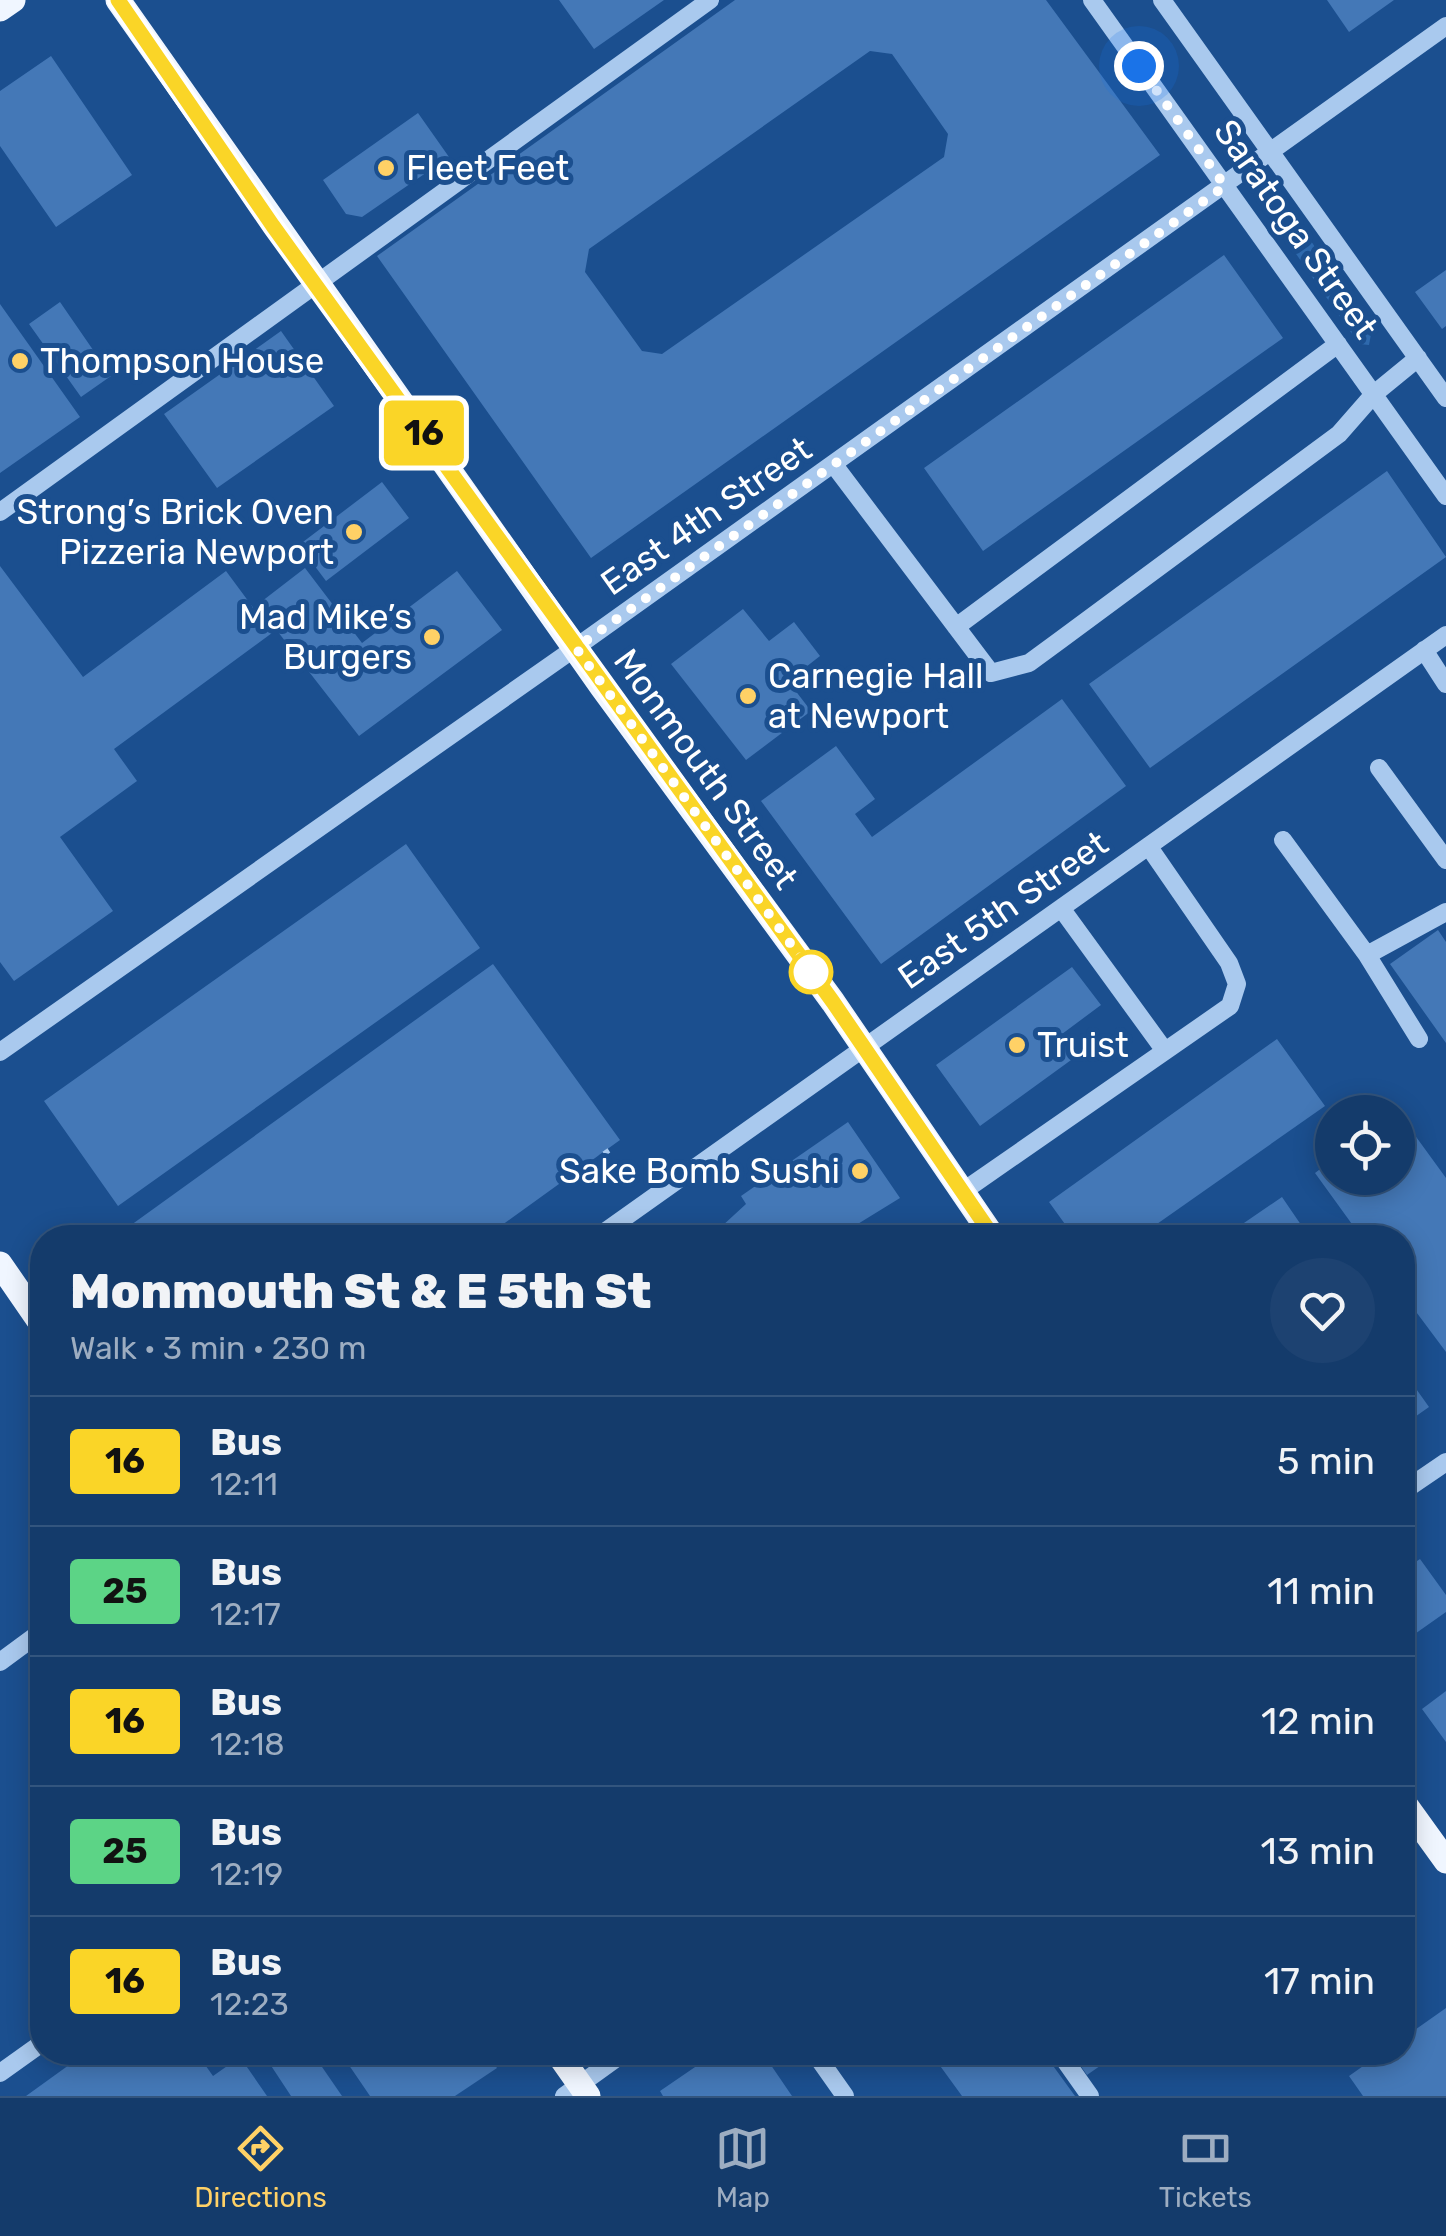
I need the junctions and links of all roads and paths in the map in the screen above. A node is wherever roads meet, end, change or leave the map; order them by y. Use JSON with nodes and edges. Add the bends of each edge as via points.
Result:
{"nodes":[{"id":1,"x":13,"y":0,"type":"edge"},
{"id":2,"x":118,"y":0,"type":"edge"},
{"id":3,"x":710,"y":0,"type":"edge"},
{"id":4,"x":1092,"y":0,"type":"edge"},
{"id":5,"x":1162,"y":0,"type":"edge"},
{"id":6,"x":0,"y":9,"type":"edge"},
{"id":7,"x":1446,"y":26,"type":"edge"},
{"id":8,"x":1273,"y":150,"type":"junction"},
{"id":9,"x":1225,"y":186,"type":"junction"},
{"id":10,"x":316,"y":281,"type":"junction"},
{"id":11,"x":1338,"y":344,"type":"junction"},
{"id":12,"x":1418,"y":358,"type":"junction"},
{"id":13,"x":1374,"y":394,"type":"junction"},
{"id":14,"x":1446,"y":398,"type":"edge"},
{"id":15,"x":834,"y":465,"type":"junction"},
{"id":16,"x":1446,"y":496,"type":"edge"},
{"id":17,"x":0,"y":512,"type":"edge"},
{"id":18,"x":956,"y":627,"type":"junction"},
{"id":19,"x":1446,"y":635,"type":"edge"},
{"id":20,"x":576,"y":648,"type":"junction"},
{"id":21,"x":1424,"y":650,"type":"junction"},
{"id":22,"x":1446,"y":684,"type":"edge"},
{"id":23,"x":1379,"y":768,"type":"dead end"},
{"id":24,"x":1283,"y":840,"type":"dead end"},
{"id":25,"x":1149,"y":847,"type":"junction"},
{"id":26,"x":1446,"y":860,"type":"edge"},
{"id":27,"x":1061,"y":908,"type":"junction"},
{"id":28,"x":1446,"y":912,"type":"edge"},
{"id":29,"x":1367,"y":955,"type":"junction"},
{"id":30,"x":1419,"y":1039,"type":"dead end"},
{"id":31,"x":864,"y":1048,"type":"junction"},
{"id":32,"x":1165,"y":1051,"type":"junction"},
{"id":33,"x":0,"y":1052,"type":"edge"},
{"id":34,"x":605,"y":1150,"type":"dead end"},
{"id":35,"x":614,"y":1162,"type":"dead end"},
{"id":36,"x":962,"y":1192,"type":"junction"},
{"id":37,"x":614,"y":1225,"type":"edge"},
{"id":38,"x":985,"y":1225,"type":"edge"},
{"id":39,"x":0,"y":1264,"type":"edge"},
{"id":40,"x":30,"y":1307,"type":"edge"},
{"id":41,"x":1446,"y":1462,"type":"edge"},
{"id":42,"x":1415,"y":1483,"type":"edge"},
{"id":43,"x":30,"y":1640,"type":"edge"},
{"id":44,"x":0,"y":1662,"type":"edge"},
{"id":45,"x":1415,"y":1818,"type":"edge"},
{"id":46,"x":1446,"y":1861,"type":"edge"},
{"id":47,"x":30,"y":2051,"type":"edge"},
{"id":48,"x":564,"y":2065,"type":"edge"},
{"id":49,"x":609,"y":2065,"type":"edge"},
{"id":50,"x":823,"y":2065,"type":"edge"},
{"id":51,"x":1067,"y":2065,"type":"edge"},
{"id":52,"x":0,"y":2073,"type":"edge"},
{"id":53,"x":577,"y":2092,"type":"edge"},
{"id":54,"x":845,"y":2096,"type":"edge"},
{"id":55,"x":1090,"y":2096,"type":"edge"}],
"edges":[{"from":1,"to":6,"type":"main road"},
{"from":2,"to":10,"type":"main road","name":"Monmouth Street"},
{"from":3,"to":10,"type":"street"},
{"from":4,"to":9,"type":"street","name":"Saratoga Street"},
{"from":5,"to":8,"type":"street","name":"Saratoga Street"},
{"from":7,"to":8,"type":"street","name":"East 4th Street"},
{"from":8,"to":9,"type":"street","name":"East 4th Street"},
{"from":8,"to":12,"type":"street","name":"Saratoga Street"},
{"from":9,"to":11,"type":"street","name":"Saratoga Street"},
{"from":9,"to":15,"type":"street","name":"East 4th Street"},
{"from":10,"to":17,"type":"street"},
{"from":10,"to":20,"type":"main road","name":"Monmouth Street"},
{"from":11,"to":13,"type":"street","name":"Saratoga Street"},
{"from":11,"to":18,"type":"street"},
{"from":12,"to":13,"type":"street"},
{"from":12,"to":14,"type":"street","name":"Saratoga Street"},
{"from":13,"to":16,"type":"street","name":"Saratoga Street"},
{"from":13,"to":18,"type":"street","via":[[1339,434],[1029,662],[991,673]]},
{"from":15,"to":18,"type":"street"},
{"from":15,"to":20,"type":"street","name":"East 4th Street"},
{"from":19,"to":21,"type":"street","name":"East 5th Street"},
{"from":20,"to":31,"type":"main road","name":"Monmouth Street"},
{"from":20,"to":33,"type":"street","name":"East 4th Street"},
{"from":21,"to":22,"type":"street"},
{"from":21,"to":25,"type":"street","name":"East 5th Street"},
{"from":23,"to":26,"type":"street"},
{"from":24,"to":29,"type":"street"},
{"from":25,"to":27,"type":"street","name":"East 5th Street"},
{"from":25,"to":32,"type":"street","via":[[1237,984],[1230,1006]]},
{"from":27,"to":31,"type":"street","name":"East 5th Street"},
{"from":27,"to":32,"type":"street"},
{"from":28,"to":29,"type":"street"},
{"from":29,"to":30,"type":"street"},
{"from":31,"to":36,"type":"main road","name":"Monmouth Street"},
{"from":31,"to":37,"type":"street","name":"East 5th Street"},
{"from":32,"to":36,"type":"street"},
{"from":34,"to":35,"type":"path"},
{"from":36,"to":38,"type":"main road","name":"Monmouth Street"},
{"from":39,"to":40,"type":"main road"},
{"from":41,"to":42,"type":"street"},
{"from":43,"to":44,"type":"street"},
{"from":45,"to":46,"type":"main road"},
{"from":47,"to":52,"type":"street"},
{"from":48,"to":53,"type":"main road"},
{"from":49,"to":53,"type":"street"},
{"from":50,"to":54,"type":"street"},
{"from":51,"to":55,"type":"street"}]}
